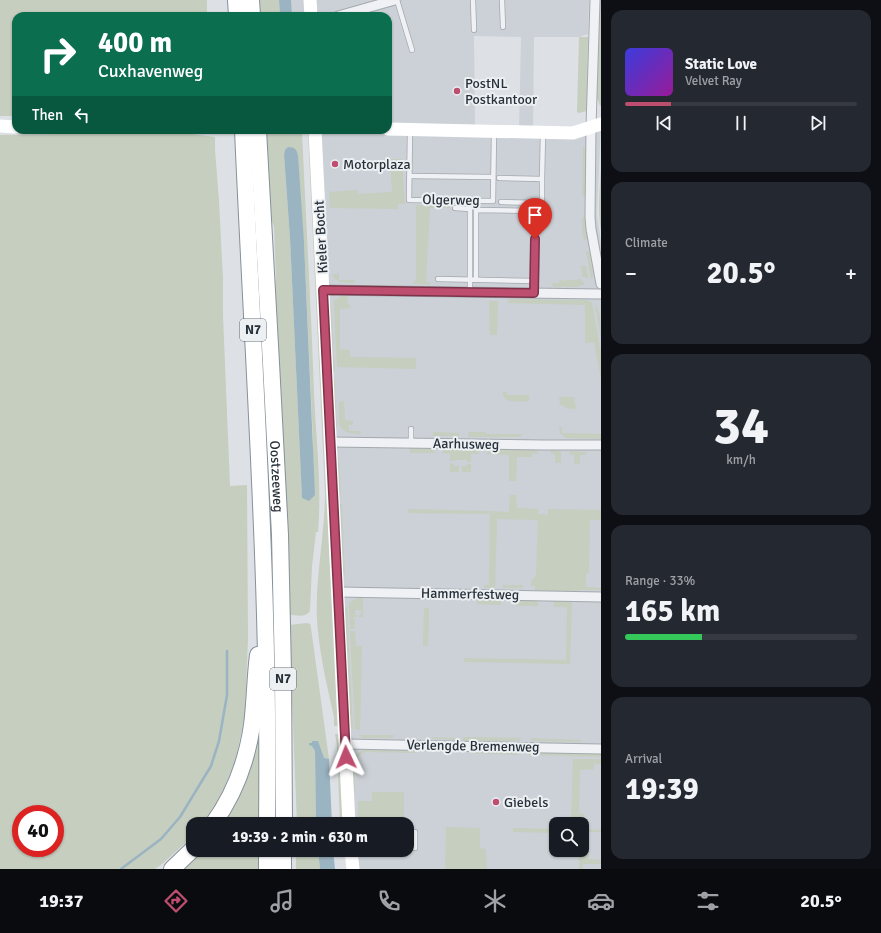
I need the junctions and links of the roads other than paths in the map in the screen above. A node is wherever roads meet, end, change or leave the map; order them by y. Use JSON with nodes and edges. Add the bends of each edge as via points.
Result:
{"nodes":[{"id":1,"x":236,"y":0,"type":"edge"},
{"id":2,"x":251,"y":0,"type":"edge"},
{"id":3,"x":310,"y":0,"type":"edge"},
{"id":4,"x":396,"y":0,"type":"edge"},
{"id":5,"x":473,"y":0,"type":"edge"},
{"id":6,"x":502,"y":0,"type":"edge"},
{"id":7,"x":595,"y":0,"type":"edge"},
{"id":8,"x":237,"y":12,"type":"edge"},
{"id":9,"x":252,"y":12,"type":"edge"},
{"id":10,"x":311,"y":12,"type":"edge"},
{"id":11,"x":352,"y":12,"type":"edge"},
{"id":12,"x":504,"y":27,"type":"dead end"},
{"id":13,"x":474,"y":30,"type":"dead end"},
{"id":14,"x":412,"y":50,"type":"dead end"},
{"id":15,"x":0,"y":126,"type":"edge"},
{"id":16,"x":596,"y":126,"type":"edge"},
{"id":17,"x":12,"y":127,"type":"edge"},
{"id":18,"x":392,"y":129,"type":"edge"},
{"id":19,"x":410,"y":129,"type":"junction"},
{"id":20,"x":494,"y":131,"type":"junction"},
{"id":21,"x":543,"y":132,"type":"junction"},
{"id":22,"x":250,"y":134,"type":"edge"},
{"id":23,"x":315,"y":134,"type":"edge"},
{"id":24,"x":410,"y":176,"type":"junction"},
{"id":25,"x":493,"y":177,"type":"junction"},
{"id":26,"x":499,"y":178,"type":"dead end"},
{"id":27,"x":542,"y":179,"type":"junction"},
{"id":28,"x":501,"y":202,"type":"dead end"},
{"id":29,"x":455,"y":208,"type":"dead end"},
{"id":30,"x":438,"y":279,"type":"dead end"},
{"id":31,"x":473,"y":280,"type":"junction"},
{"id":32,"x":535,"y":282,"type":"junction"},
{"id":33,"x":601,"y":284,"type":"edge"},
{"id":34,"x":323,"y":290,"type":"junction"},
{"id":35,"x":470,"y":292,"type":"junction"},
{"id":36,"x":534,"y":293,"type":"junction"},
{"id":37,"x":601,"y":294,"type":"edge"},
{"id":38,"x":411,"y":430,"type":"dead end"},
{"id":39,"x":331,"y":442,"type":"junction"},
{"id":40,"x":411,"y":443,"type":"junction"},
{"id":41,"x":601,"y":445,"type":"edge"},
{"id":42,"x":339,"y":592,"type":"junction"},
{"id":43,"x":601,"y":597,"type":"edge"},
{"id":44,"x":265,"y":600,"type":"junction"},
{"id":45,"x":346,"y":744,"type":"junction"},
{"id":46,"x":601,"y":749,"type":"edge"},
{"id":47,"x":217,"y":817,"type":"edge"},
{"id":48,"x":267,"y":817,"type":"edge"},
{"id":49,"x":284,"y":817,"type":"edge"},
{"id":50,"x":349,"y":817,"type":"edge"},
{"id":51,"x":414,"y":832,"type":"edge"},
{"id":52,"x":415,"y":848,"type":"dead end"},
{"id":53,"x":186,"y":856,"type":"edge"},
{"id":54,"x":267,"y":857,"type":"edge"},
{"id":55,"x":283,"y":857,"type":"edge"},
{"id":56,"x":352,"y":857,"type":"edge"},
{"id":57,"x":172,"y":869,"type":"edge"},
{"id":58,"x":267,"y":869,"type":"edge"},
{"id":59,"x":283,"y":869,"type":"edge"},
{"id":60,"x":353,"y":869,"type":"edge"}],
"edges":[{"from":1,"to":8,"type":"highway"},
{"from":2,"to":9,"type":"highway"},
{"from":3,"to":10,"type":"street"},
{"from":4,"to":11,"type":"street"},
{"from":4,"to":14,"type":"lane"},
{"from":5,"to":13,"type":"lane"},
{"from":6,"to":12,"type":"lane"},
{"from":7,"to":16,"type":"street"},
{"from":15,"to":17,"type":"street"},
{"from":16,"to":21,"type":"street","via":[[573,133]]},
{"from":16,"to":33,"type":"street","via":[[590,217]]},
{"from":18,"to":19,"type":"street"},
{"from":19,"to":20,"type":"street"},
{"from":19,"to":24,"type":"lane","name":"Olgerweg"},
{"from":20,"to":21,"type":"street"},
{"from":20,"to":25,"type":"lane","name":"Olgerweg"},
{"from":21,"to":27,"type":"lane"},
{"from":22,"to":44,"type":"highway","name":"Oostzeeweg","number":"N7"},
{"from":22,"to":49,"type":"highway","name":"Oostzeeweg","number":"N7","via":[[272,363],[284,673]]},
{"from":23,"to":34,"type":"street","name":"Kieler Bocht"},
{"from":24,"to":25,"type":"lane","name":"Olgerweg"},
{"from":24,"to":25,"type":"lane","name":"Olgerweg","via":[[409,200],[478,201],[493,201]]},
{"from":26,"to":27,"type":"lane"},
{"from":27,"to":28,"type":"lane","via":[[542,203]]},
{"from":29,"to":31,"type":"lane","via":[[470,209]]},
{"from":30,"to":31,"type":"lane"},
{"from":31,"to":32,"type":"lane"},
{"from":31,"to":32,"type":"lane","via":[[476,210],[535,211]]},
{"from":31,"to":35,"type":"lane"},
{"from":32,"to":36,"type":"lane"},
{"from":34,"to":35,"type":"street"},
{"from":34,"to":39,"type":"street","name":"Kieler Bocht"},
{"from":35,"to":36,"type":"street"},
{"from":36,"to":37,"type":"street"},
{"from":38,"to":40,"type":"lane"},
{"from":39,"to":40,"type":"street","name":"Aarhusweg"},
{"from":39,"to":42,"type":"street","name":"Kieler Bocht"},
{"from":40,"to":41,"type":"street","name":"Aarhusweg"},
{"from":42,"to":43,"type":"street","name":"Hammerfestweg"},
{"from":42,"to":45,"type":"street","name":"Kieler Bocht"},
{"from":44,"to":47,"type":"highway","number":"N7","via":[[253,717],[244,762],[233,790]]},
{"from":44,"to":48,"type":"highway","name":"Oostzeeweg","number":"N7","via":[[268,700]]},
{"from":45,"to":46,"type":"street","name":"Verlengde Bremenweg"},
{"from":45,"to":50,"type":"street","name":"Kieler Bocht"},
{"from":51,"to":52,"type":"lane"},
{"from":53,"to":57,"type":"highway"},
{"from":54,"to":58,"type":"highway"},
{"from":55,"to":59,"type":"highway"},
{"from":56,"to":60,"type":"street"}]}
